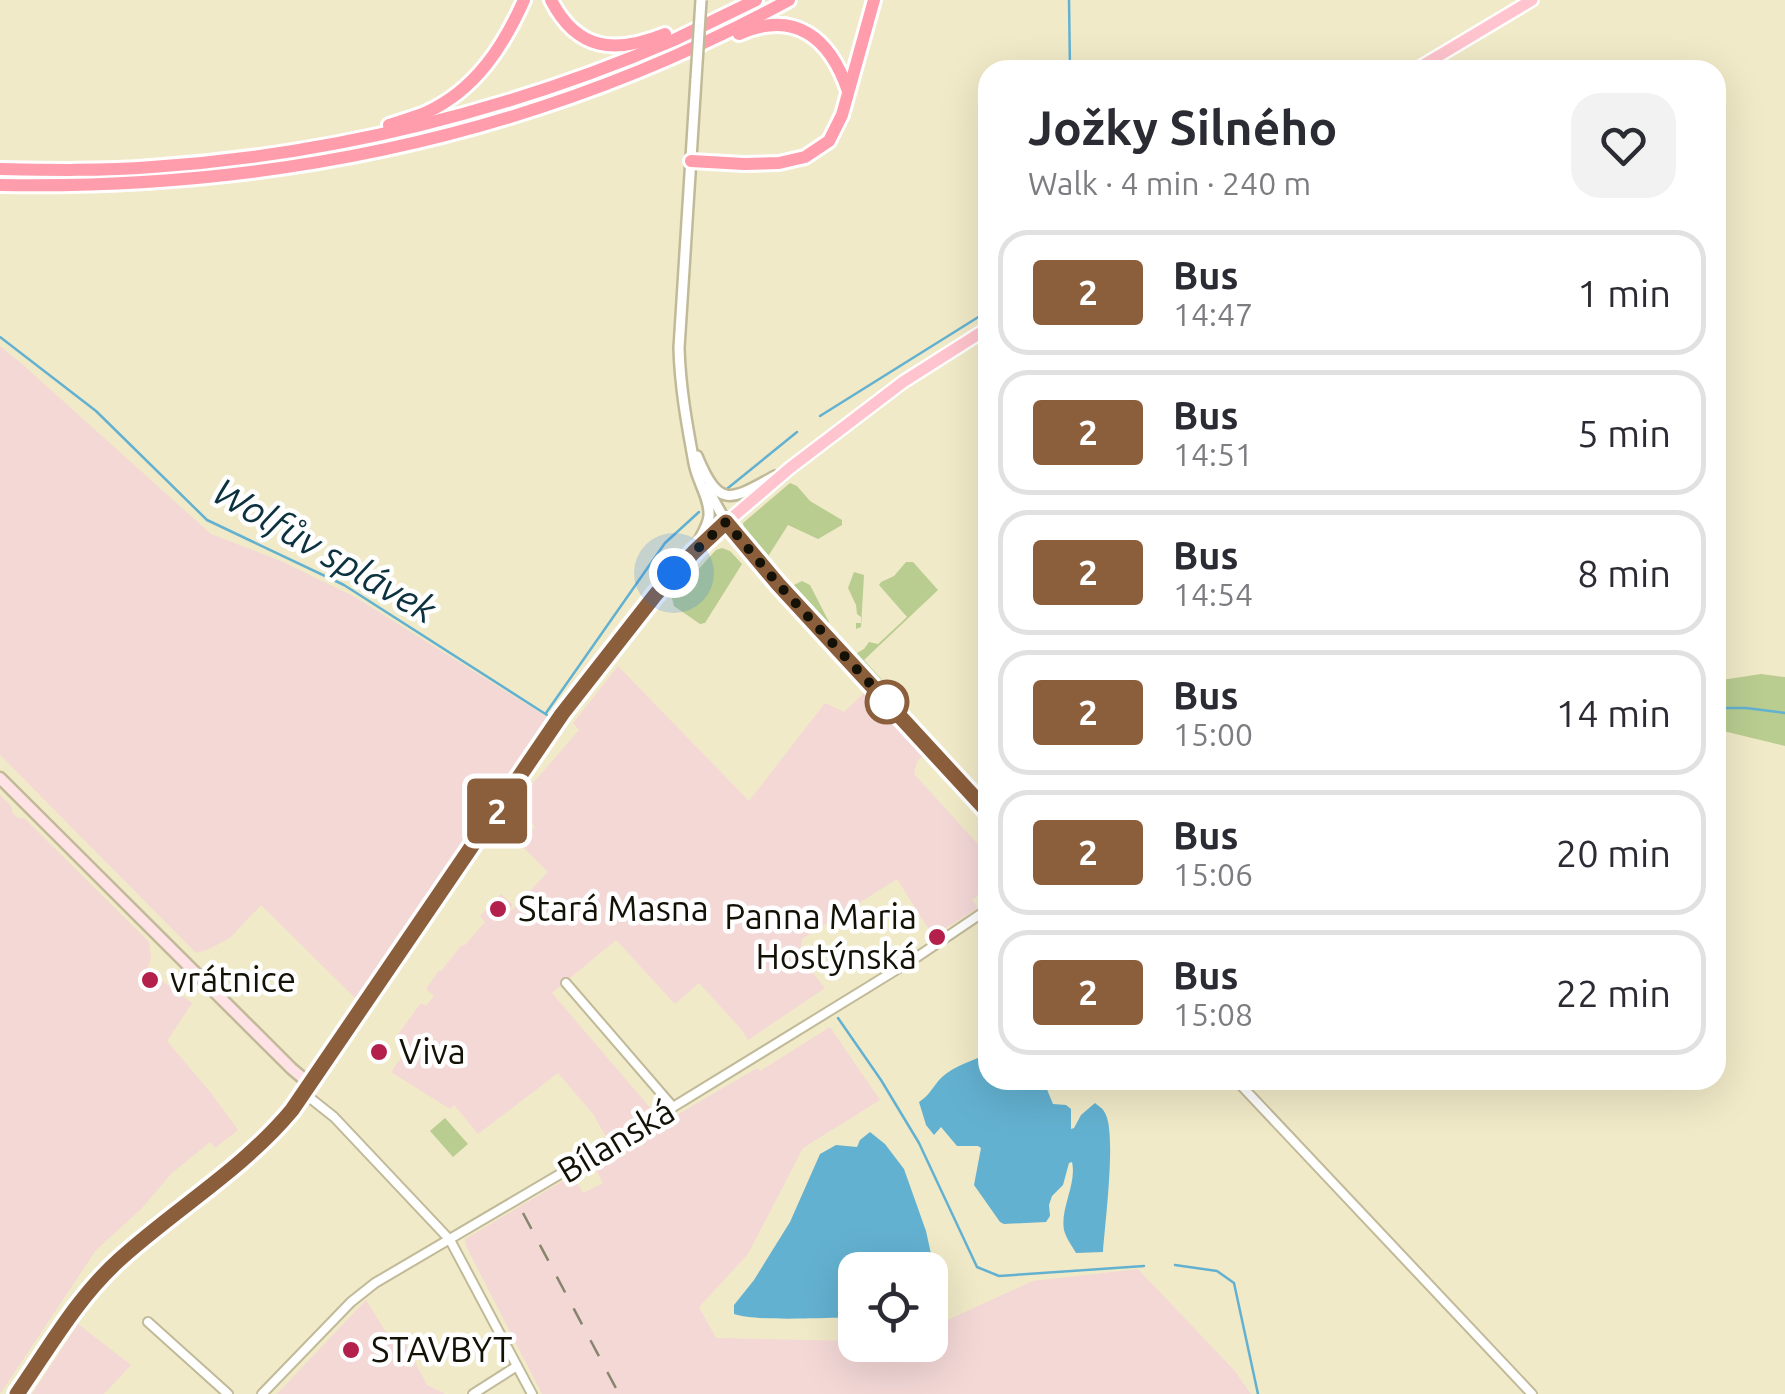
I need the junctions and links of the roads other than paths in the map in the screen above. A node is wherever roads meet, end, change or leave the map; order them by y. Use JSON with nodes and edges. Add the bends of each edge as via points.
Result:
{"nodes":[{"id":1,"x":524,"y":0,"type":"edge"},
{"id":2,"x":551,"y":0,"type":"edge"},
{"id":3,"x":701,"y":0,"type":"edge"},
{"id":4,"x":756,"y":0,"type":"edge"},
{"id":5,"x":789,"y":0,"type":"edge"},
{"id":6,"x":874,"y":0,"type":"edge"},
{"id":7,"x":1532,"y":0,"type":"edge"},
{"id":8,"x":715,"y":20,"type":"junction"},
{"id":9,"x":675,"y":56,"type":"junction"},
{"id":10,"x":1432,"y":60,"type":"edge"},
{"id":11,"x":848,"y":90,"type":"junction"},
{"id":12,"x":320,"y":146,"type":"junction"},
{"id":13,"x":691,"y":161,"type":"junction"},
{"id":14,"x":0,"y":169,"type":"edge"},
{"id":15,"x":0,"y":185,"type":"edge"},
{"id":16,"x":978,"y":334,"type":"edge"},
{"id":17,"x":691,"y":444,"type":"junction"},
{"id":18,"x":790,"y":468,"type":"junction"},
{"id":19,"x":726,"y":522,"type":"junction"},
{"id":20,"x":694,"y":552,"type":"junction"},
{"id":21,"x":0,"y":778,"type":"edge"},
{"id":22,"x":978,"y":801,"type":"edge"},
{"id":23,"x":978,"y":916,"type":"edge"},
{"id":24,"x":566,"y":983,"type":"dead end"},
{"id":25,"x":308,"y":1089,"type":"junction"},
{"id":26,"x":1245,"y":1090,"type":"edge"},
{"id":27,"x":673,"y":1107,"type":"junction"},
{"id":28,"x":450,"y":1240,"type":"junction"},
{"id":29,"x":148,"y":1322,"type":"dead end"},
{"id":30,"x":516,"y":1366,"type":"junction"},
{"id":31,"x":17,"y":1394,"type":"edge"},
{"id":32,"x":228,"y":1394,"type":"edge"},
{"id":33,"x":262,"y":1394,"type":"edge"},
{"id":34,"x":473,"y":1394,"type":"edge"},
{"id":35,"x":532,"y":1394,"type":"edge"},
{"id":36,"x":1532,"y":1394,"type":"edge"}],
"edges":[{"from":1,"to":12,"type":"highway","via":[[500,48],[460,91],[426,112]]},
{"from":2,"to":8,"type":"highway","via":[[576,34],[612,46]]},
{"from":3,"to":13,"type":"street","bridge":true},
{"from":4,"to":8,"type":"highway"},
{"from":5,"to":9,"type":"highway"},
{"from":6,"to":11,"type":"highway"},
{"from":7,"to":10,"type":"main road"},
{"from":8,"to":12,"type":"highway","via":[[520,97]]},
{"from":9,"to":11,"type":"highway","via":[[746,30],[786,27],[825,45]]},
{"from":9,"to":15,"type":"highway","via":[[568,98],[323,163],[153,183]]},
{"from":11,"to":13,"type":"highway","via":[[829,141],[804,157],[779,164]]},
{"from":12,"to":14,"type":"highway","via":[[152,167]]},
{"from":13,"to":17,"type":"street","via":[[679,348]]},
{"from":16,"to":18,"type":"main road","via":[[885,394]]},
{"from":17,"to":18,"type":"street","via":[[722,495],[742,494]]},
{"from":17,"to":19,"type":"street"},
{"from":17,"to":20,"type":"street","via":[[709,515]]},
{"from":18,"to":19,"type":"main road"},
{"from":19,"to":20,"type":"main road"},
{"from":19,"to":22,"type":"street"},
{"from":20,"to":25,"type":"main road","via":[[562,714]]},
{"from":21,"to":25,"type":"main road"},
{"from":23,"to":27,"type":"street","name":"Bílanská"},
{"from":24,"to":27,"type":"street"},
{"from":25,"to":28,"type":"street"},
{"from":25,"to":31,"type":"main road","via":[[278,1128],[104,1274]]},
{"from":26,"to":36,"type":"street"},
{"from":27,"to":28,"type":"street","name":"Bílanská"},
{"from":28,"to":30,"type":"street"},
{"from":28,"to":33,"type":"street","name":"Bílanská","via":[[350,1302]]},
{"from":29,"to":32,"type":"street"},
{"from":30,"to":34,"type":"street"},
{"from":30,"to":35,"type":"street"}]}
